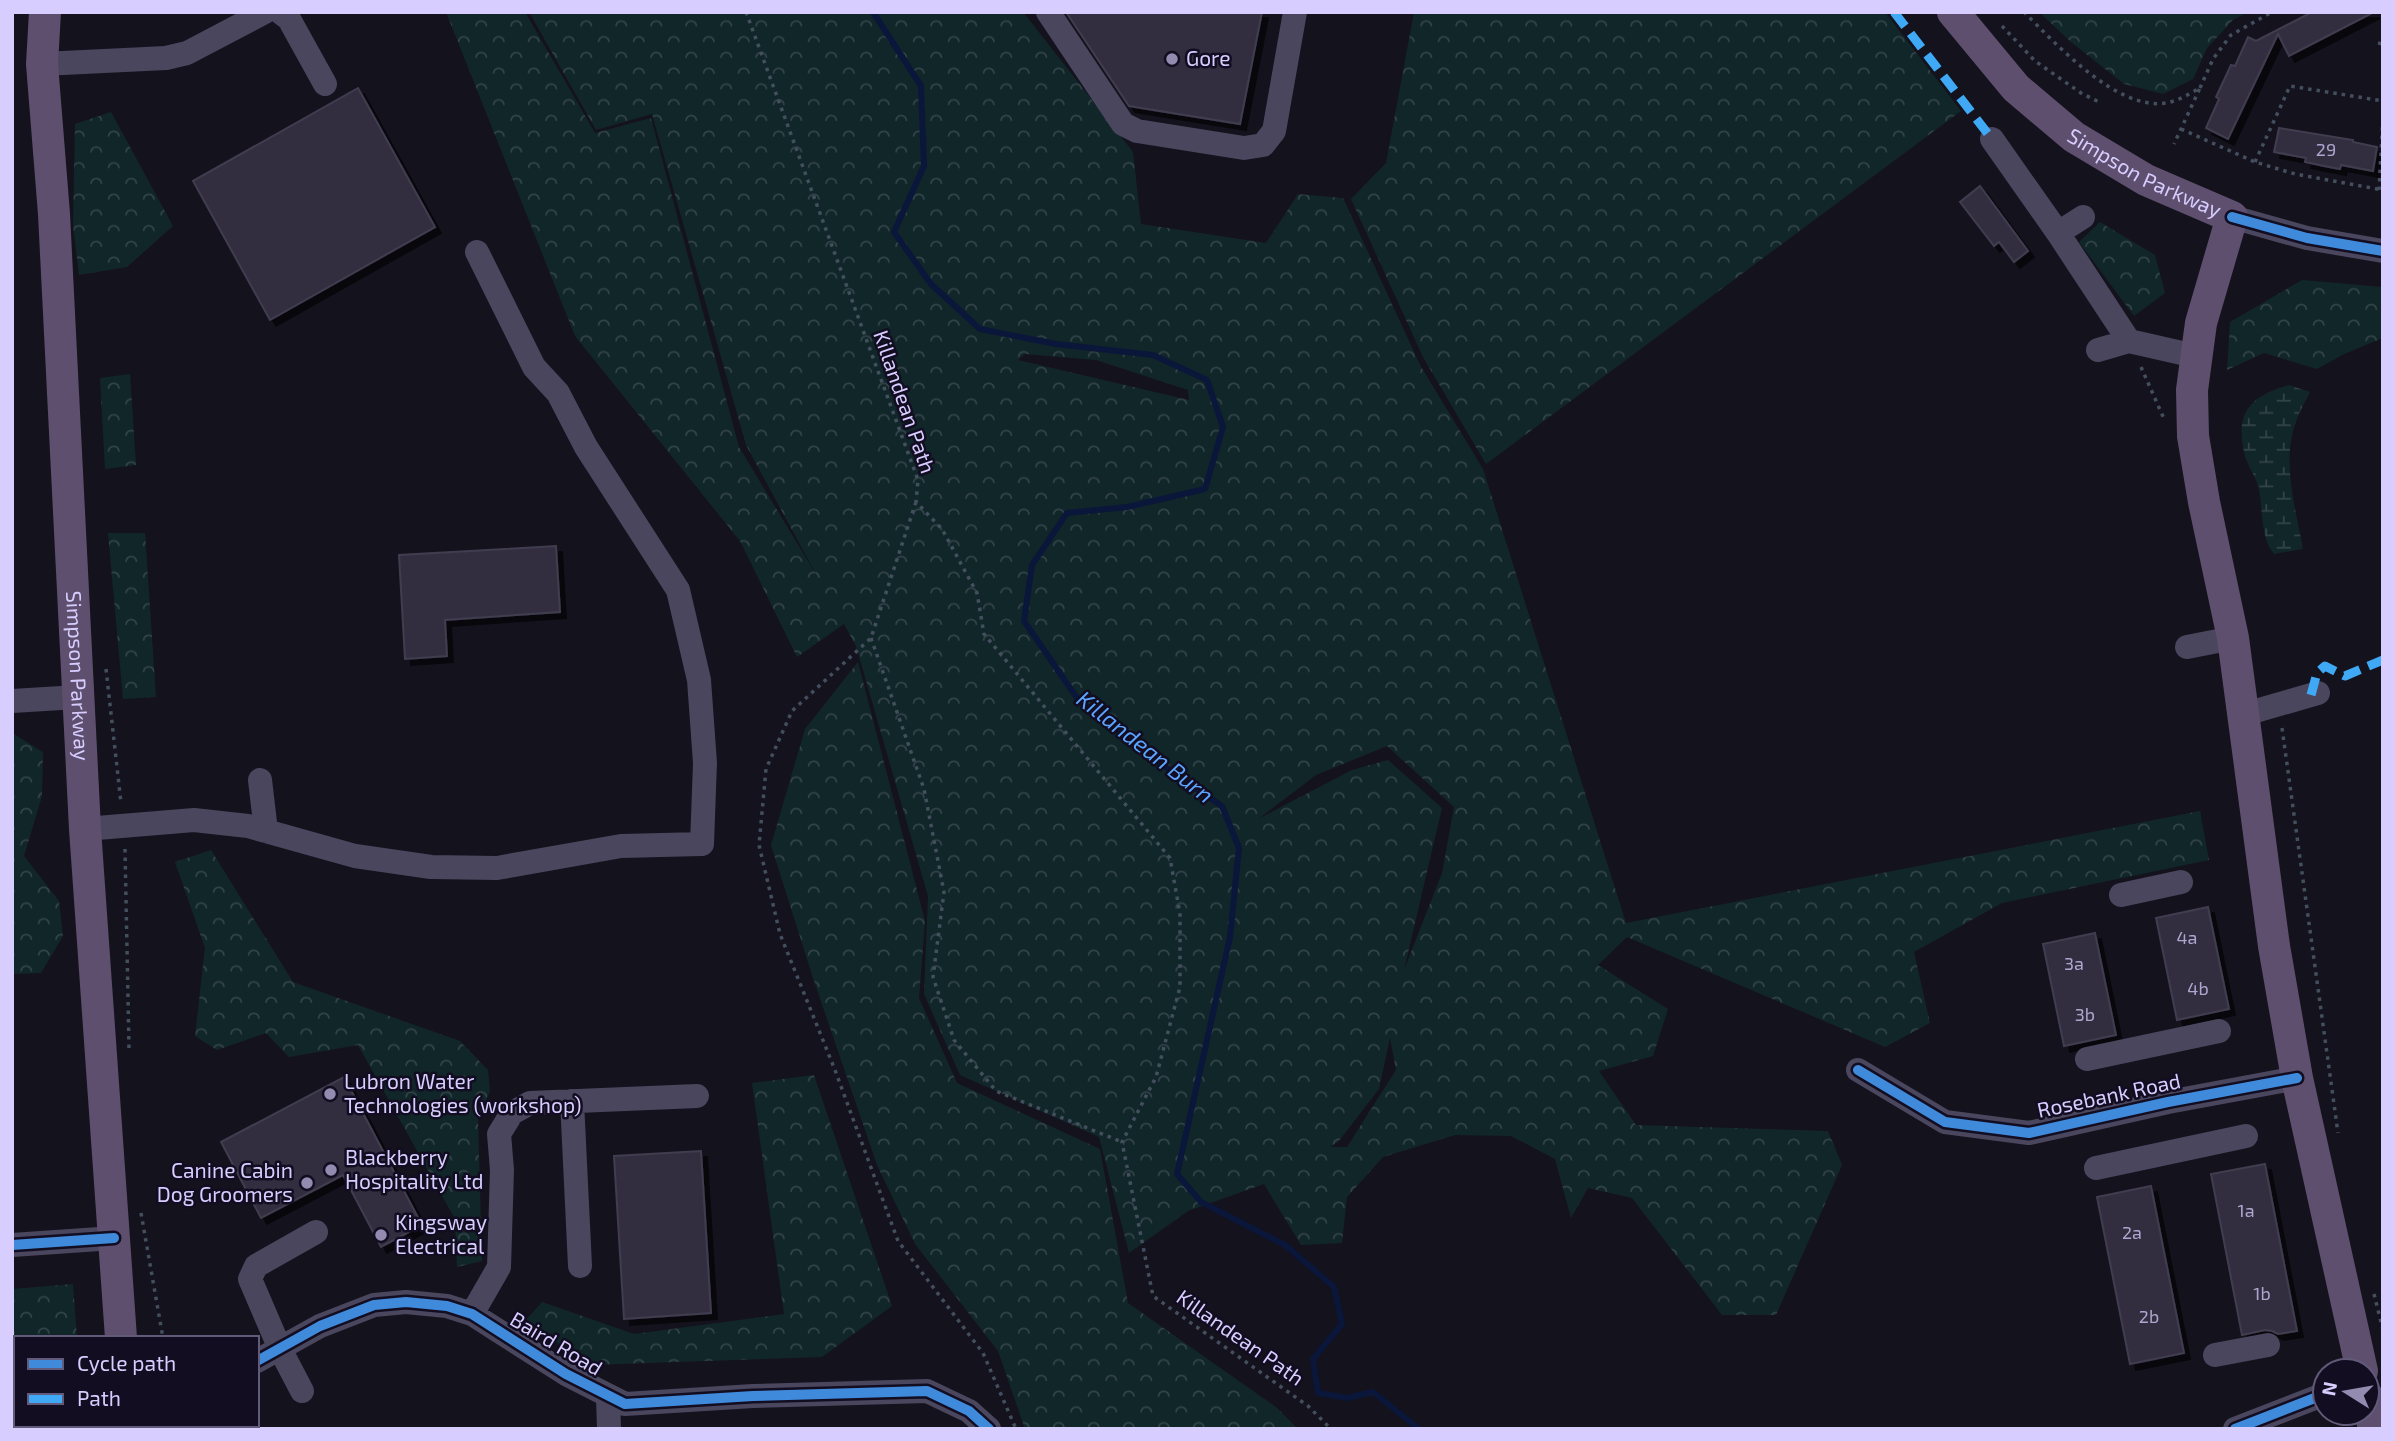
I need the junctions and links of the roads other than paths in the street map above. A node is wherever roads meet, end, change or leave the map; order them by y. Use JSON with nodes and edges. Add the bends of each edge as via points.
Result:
{"nodes":[{"id":1,"x":44,"y":12,"type":"edge"},
{"id":2,"x":265,"y":12,"type":"edge"},
{"id":3,"x":280,"y":12,"type":"edge"},
{"id":4,"x":1048,"y":12,"type":"edge"},
{"id":5,"x":1295,"y":12,"type":"edge"},
{"id":6,"x":1953,"y":12,"type":"edge"},
{"id":7,"x":42,"y":64,"type":"junction"},
{"id":8,"x":325,"y":84,"type":"dead end"},
{"id":9,"x":1992,"y":139,"type":"dead end"},
{"id":10,"x":2083,"y":216,"type":"dead end"},
{"id":11,"x":2232,"y":217,"type":"junction"},
{"id":12,"x":2058,"y":233,"type":"junction"},
{"id":13,"x":2383,"y":251,"type":"edge"},
{"id":14,"x":477,"y":252,"type":"dead end"},
{"id":15,"x":2129,"y":341,"type":"junction"},
{"id":16,"x":2098,"y":349,"type":"dead end"},
{"id":17,"x":2195,"y":356,"type":"junction"},
{"id":18,"x":2233,"y":638,"type":"junction"},
{"id":19,"x":2187,"y":647,"type":"dead end"},
{"id":20,"x":2318,"y":694,"type":"dead end"},
{"id":21,"x":79,"y":696,"type":"junction"},
{"id":22,"x":12,"y":701,"type":"edge"},
{"id":23,"x":2245,"y":715,"type":"junction"},
{"id":24,"x":260,"y":780,"type":"dead end"},
{"id":25,"x":85,"y":829,"type":"junction"},
{"id":26,"x":266,"y":831,"type":"junction"},
{"id":27,"x":2181,"y":882,"type":"dead end"},
{"id":28,"x":2121,"y":895,"type":"dead end"},
{"id":29,"x":2218,"y":1031,"type":"dead end"},
{"id":30,"x":2087,"y":1059,"type":"dead end"},
{"id":31,"x":1858,"y":1070,"type":"dead end"},
{"id":32,"x":2297,"y":1078,"type":"junction"},
{"id":33,"x":697,"y":1096,"type":"dead end"},
{"id":34,"x":572,"y":1101,"type":"junction"},
{"id":35,"x":2246,"y":1136,"type":"dead end"},
{"id":36,"x":2096,"y":1168,"type":"dead end"},
{"id":37,"x":316,"y":1232,"type":"dead end"},
{"id":38,"x":114,"y":1238,"type":"junction"},
{"id":39,"x":12,"y":1245,"type":"edge"},
{"id":40,"x":580,"y":1266,"type":"dead end"},
{"id":41,"x":472,"y":1314,"type":"junction"},
{"id":42,"x":121,"y":1336,"type":"edge"},
{"id":43,"x":2268,"y":1345,"type":"dead end"},
{"id":44,"x":280,"y":1349,"type":"junction"},
{"id":45,"x":2215,"y":1355,"type":"dead end"},
{"id":46,"x":2359,"y":1357,"type":"edge"},
{"id":47,"x":259,"y":1361,"type":"edge"},
{"id":48,"x":302,"y":1391,"type":"dead end"},
{"id":49,"x":608,"y":1397,"type":"junction"},
{"id":50,"x":2311,"y":1401,"type":"edge"},
{"id":51,"x":2266,"y":1423,"type":"edge"},
{"id":52,"x":609,"y":1429,"type":"edge"},
{"id":53,"x":989,"y":1429,"type":"edge"},
{"id":54,"x":2235,"y":1429,"type":"edge"}],
"edges":[{"from":1,"to":7,"type":"main road","name":"Simpson Parkway"},
{"from":2,"to":7,"type":"street","via":[[187,53],[166,58]]},
{"from":3,"to":8,"type":"street","via":[[289,19]]},
{"from":4,"to":5,"type":"street","via":[[1124,124],[1137,131],[1244,148],[1263,145],[1274,131]]},
{"from":6,"to":11,"type":"main road","name":"Simpson Parkway","via":[[2016,88],[2074,137],[2147,180]]},
{"from":7,"to":21,"type":"main road","name":"Simpson Parkway"},
{"from":9,"to":12,"type":"street"},
{"from":10,"to":12,"type":"street"},
{"from":11,"to":13,"type":"street","name":"Simpson Parkway","via":[[2307,238]]},
{"from":11,"to":17,"type":"main road"},
{"from":12,"to":15,"type":"street"},
{"from":14,"to":26,"type":"street","via":[[534,367],[558,393],[586,447],[678,590],[699,680],[705,763],[702,844],[621,846],[497,868],[431,867],[355,856]]},
{"from":15,"to":16,"type":"street"},
{"from":15,"to":17,"type":"street"},
{"from":17,"to":18,"type":"main road","via":[[2193,436]]},
{"from":18,"to":19,"type":"street"},
{"from":18,"to":23,"type":"main road"},
{"from":20,"to":23,"type":"street"},
{"from":21,"to":22,"type":"street"},
{"from":21,"to":25,"type":"main road","name":"Simpson Parkway"},
{"from":23,"to":32,"type":"main road","via":[[2274,946]]},
{"from":24,"to":26,"type":"street"},
{"from":25,"to":26,"type":"street","via":[[194,820]]},
{"from":25,"to":38,"type":"main road","name":"Simpson Parkway"},
{"from":27,"to":28,"type":"street"},
{"from":29,"to":30,"type":"street"},
{"from":31,"to":32,"type":"street","name":"Rosebank Road","via":[[1945,1122],[2029,1133]]},
{"from":32,"to":46,"type":"main road"},
{"from":33,"to":34,"type":"street"},
{"from":34,"to":40,"type":"street"},
{"from":34,"to":41,"type":"street","via":[[530,1103],[512,1113],[499,1134],[499,1267]]},
{"from":35,"to":36,"type":"street"},
{"from":37,"to":44,"type":"street","via":[[256,1266],[250,1279]]},
{"from":38,"to":39,"type":"street"},
{"from":38,"to":42,"type":"main road","name":"Simpson Parkway"},
{"from":41,"to":44,"type":"street","name":"Baird Road","via":[[406,1302],[374,1305],[320,1326]]},
{"from":41,"to":49,"type":"street","name":"Baird Road"},
{"from":43,"to":45,"type":"street"},
{"from":44,"to":47,"type":"street","name":"Baird Road"},
{"from":44,"to":48,"type":"street"},
{"from":49,"to":52,"type":"street"},
{"from":49,"to":53,"type":"street","name":"Baird Road","via":[[625,1404],[927,1391],[969,1411]]},
{"from":50,"to":51,"type":"street"},
{"from":51,"to":54,"type":"street"}]}
